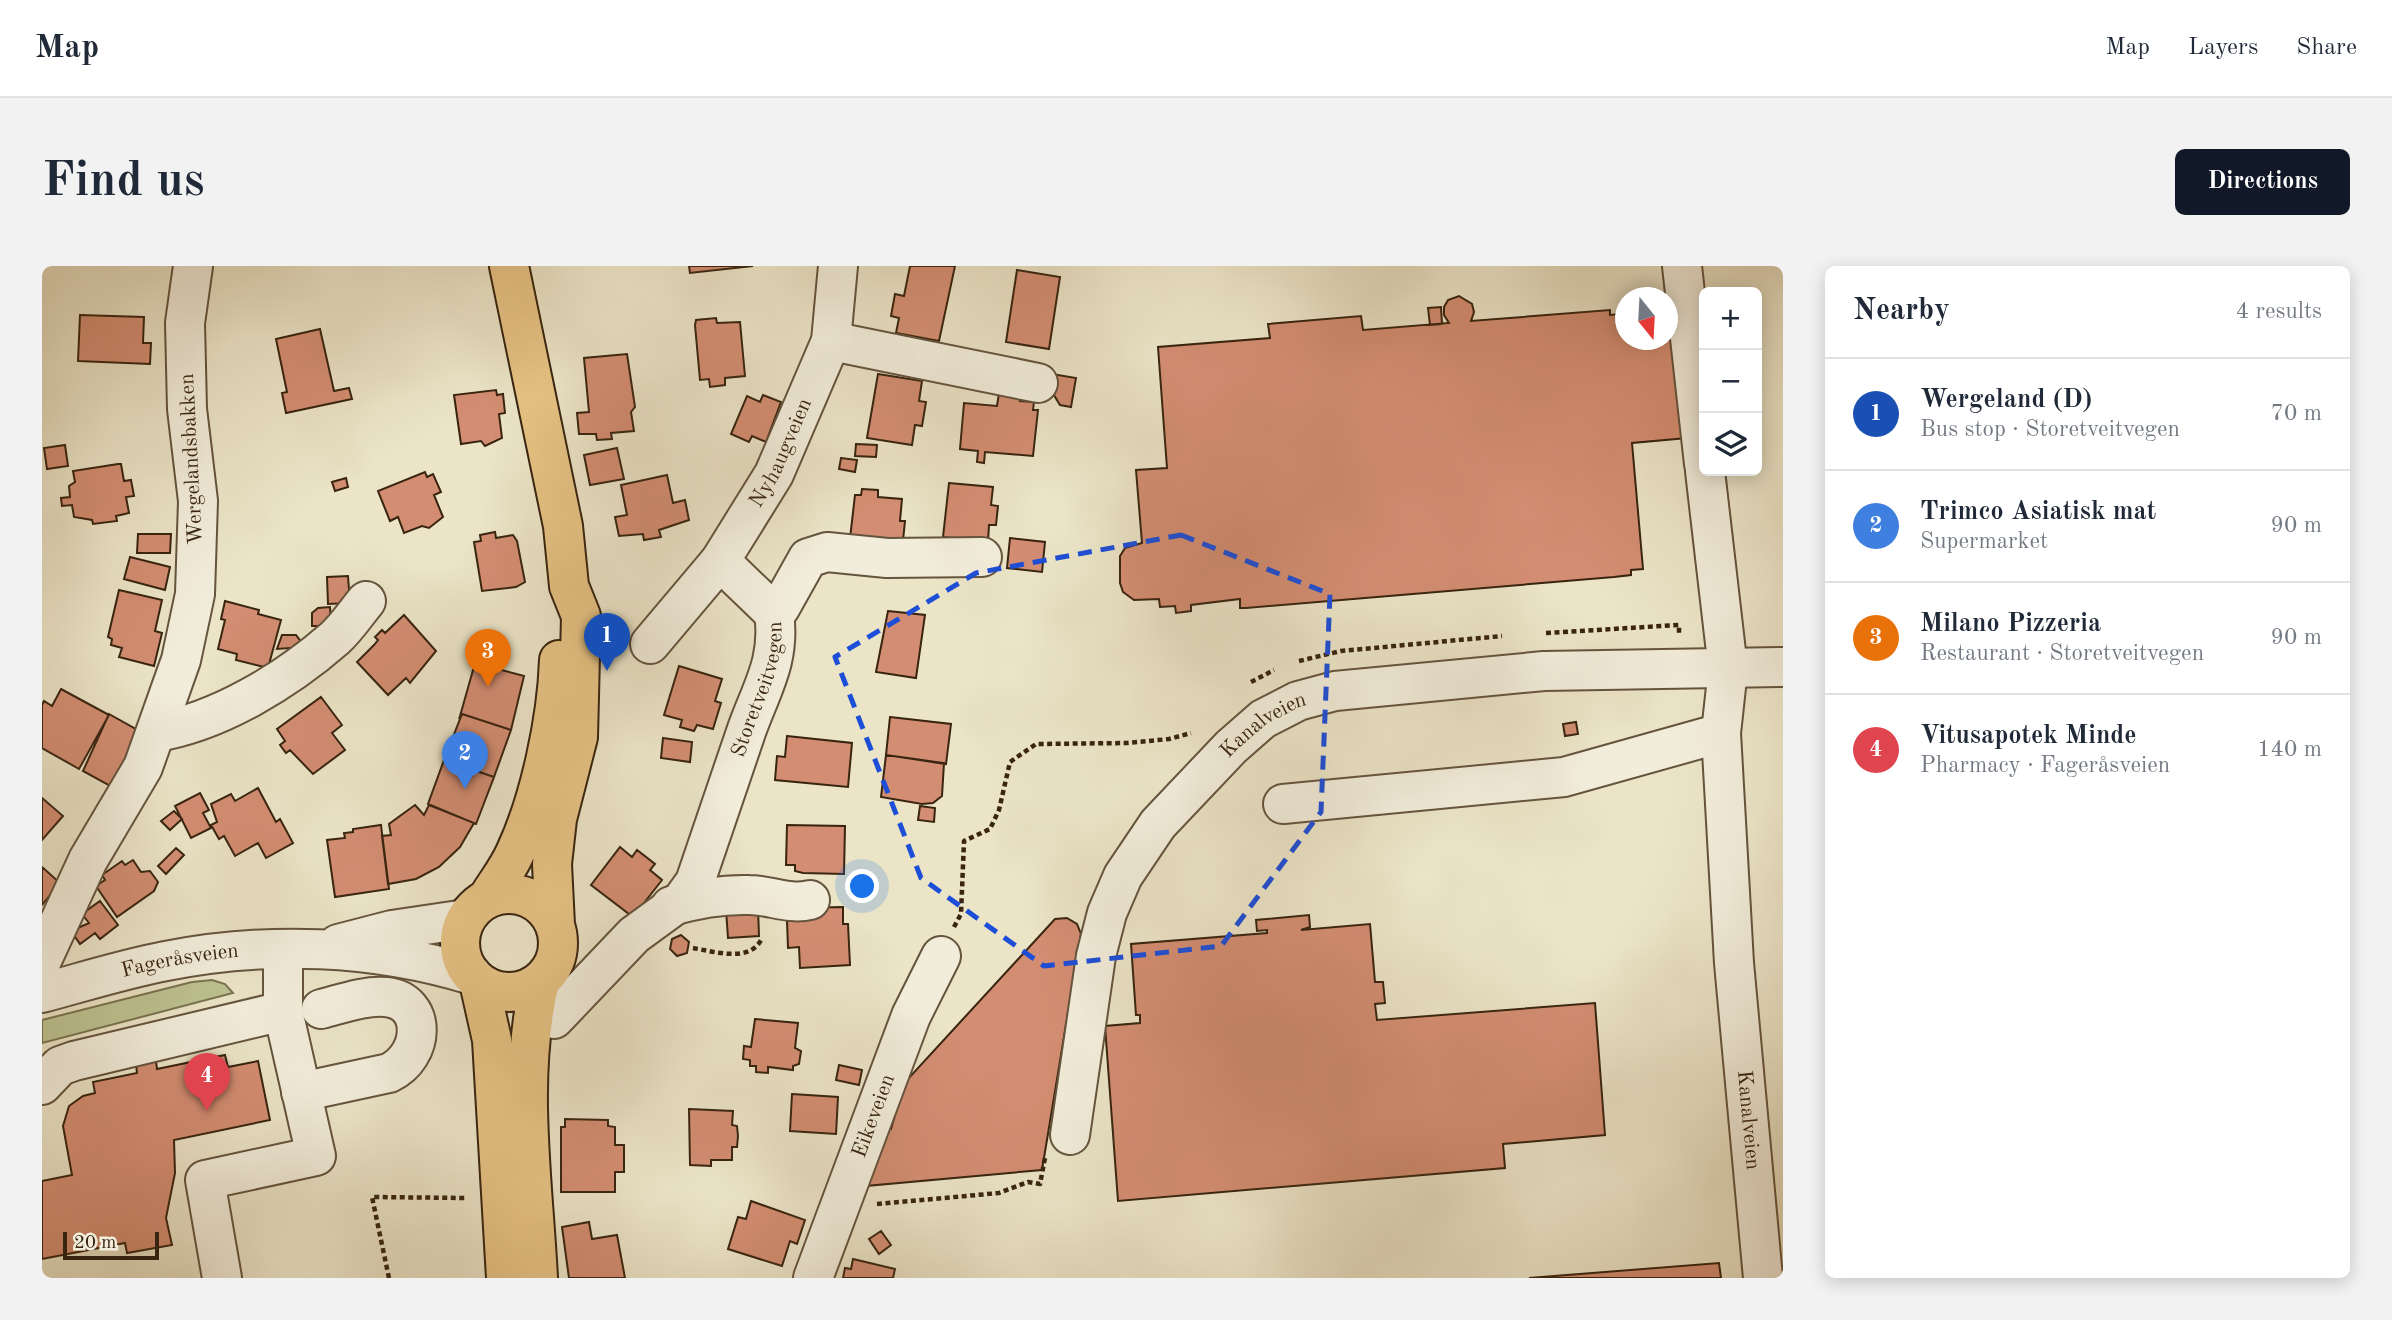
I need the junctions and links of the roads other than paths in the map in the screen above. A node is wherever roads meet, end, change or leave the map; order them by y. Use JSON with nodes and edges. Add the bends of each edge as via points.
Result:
{"nodes":[{"id":1,"x":193,"y":266,"type":"edge"},
{"id":2,"x":509,"y":266,"type":"edge"},
{"id":3,"x":838,"y":266,"type":"edge"},
{"id":4,"x":1682,"y":266,"type":"edge"},
{"id":5,"x":831,"y":341,"type":"junction"},
{"id":6,"x":1038,"y":383,"type":"dead end"},
{"id":7,"x":1699,"y":419,"type":"edge"},
{"id":8,"x":1706,"y":476,"type":"edge"},
{"id":9,"x":982,"y":557,"type":"dead end"},
{"id":10,"x":720,"y":561,"type":"junction"},
{"id":11,"x":569,"y":586,"type":"junction"},
{"id":12,"x":366,"y":601,"type":"dead end"},
{"id":13,"x":774,"y":613,"type":"junction"},
{"id":14,"x":650,"y":644,"type":"dead end"},
{"id":15,"x":1783,"y":667,"type":"edge"},
{"id":16,"x":1728,"y":668,"type":"junction"},
{"id":17,"x":156,"y":732,"type":"junction"},
{"id":18,"x":1721,"y":733,"type":"junction"},
{"id":19,"x":1283,"y":804,"type":"dead end"},
{"id":20,"x":810,"y":900,"type":"dead end"},
{"id":21,"x":671,"y":906,"type":"junction"},
{"id":22,"x":477,"y":909,"type":"junction"},
{"id":23,"x":555,"y":925,"type":"junction"},
{"id":24,"x":322,"y":948,"type":"junction"},
{"id":25,"x":283,"y":949,"type":"junction"},
{"id":26,"x":941,"y":956,"type":"road end"},
{"id":27,"x":42,"y":960,"type":"edge"},
{"id":28,"x":475,"y":978,"type":"junction"},
{"id":29,"x":540,"y":981,"type":"junction"},
{"id":30,"x":42,"y":993,"type":"edge"},
{"id":31,"x":321,"y":1009,"type":"dead end"},
{"id":32,"x":283,"y":1011,"type":"junction"},
{"id":33,"x":554,"y":1019,"type":"dead end"},
{"id":34,"x":42,"y":1085,"type":"edge"},
{"id":35,"x":301,"y":1092,"type":"junction"},
{"id":36,"x":1057,"y":1147,"type":"road end"},
{"id":37,"x":222,"y":1278,"type":"edge"},
{"id":38,"x":506,"y":1278,"type":"edge"},
{"id":39,"x":538,"y":1278,"type":"edge"},
{"id":40,"x":813,"y":1278,"type":"edge"},
{"id":41,"x":1763,"y":1278,"type":"edge"}],
"edges":[{"from":1,"to":17,"type":"street","name":"Wergelandsbakken","via":[[185,323],[187,409],[198,501],[195,594],[181,660]]},
{"from":2,"to":11,"type":"main road","via":[[563,526]]},
{"from":3,"to":5,"type":"street","name":"Nyhaugveien"},
{"from":4,"to":7,"type":"street"},
{"from":5,"to":6,"type":"street"},
{"from":5,"to":10,"type":"street","name":"Nyhaugveien","via":[[774,474]]},
{"from":8,"to":16,"type":"street"},
{"from":9,"to":13,"type":"street","name":"Storetveitvegen","via":[[887,558],[827,552],[808,558]]},
{"from":10,"to":13,"type":"street"},
{"from":10,"to":14,"type":"street","name":"Nyhaugveien"},
{"from":11,"to":22,"type":"main road","via":[[560,616],[549,734],[531,810],[515,854]]},
{"from":11,"to":23,"type":"main road","via":[[581,616],[582,665],[578,737],[551,864]]},
{"from":12,"to":17,"type":"street","via":[[336,637],[260,692],[209,719]]},
{"from":13,"to":21,"type":"street","name":"Storetveitvegen","via":[[777,638],[772,667],[695,882],[682,900]]},
{"from":15,"to":16,"type":"street","name":"Kanalveien"},
{"from":16,"to":18,"type":"street"},
{"from":16,"to":36,"type":"street","name":"Kanalveien","via":[[1544,671],[1335,691],[1298,701],[1264,719],[1158,824],[1123,876],[1096,956]]},
{"from":17,"to":27,"type":"street","name":"Wergelandsbakken","via":[[143,766],[88,860]]},
{"from":18,"to":19,"type":"street","via":[[1564,777]]},
{"from":18,"to":41,"type":"street","name":"Kanalveien","via":[[1734,962]]},
{"from":20,"to":21,"type":"street","name":"Storetveitvegen","via":[[795,904],[750,894],[702,897]]},
{"from":21,"to":33,"type":"street","name":"Storetveitvegen","via":[[634,935]]},
{"from":22,"to":23,"type":"main road","via":[[501,894],[528,897],[540,904]]},
{"from":22,"to":24,"type":"street","name":"Fageråsveien"},
{"from":22,"to":28,"type":"main road","via":[[460,942],[466,966]]},
{"from":23,"to":29,"type":"main road","via":[[555,962]]},
{"from":24,"to":25,"type":"street","name":"Fageråsveien"},
{"from":24,"to":28,"type":"street","name":"Fageråsveien","via":[[438,965]]},
{"from":25,"to":30,"type":"street","name":"Fageråsveien","via":[[167,961]]},
{"from":25,"to":32,"type":"street"},
{"from":26,"to":40,"type":"street","name":"Eikeveien","via":[[911,1016]]},
{"from":28,"to":29,"type":"main road","via":[[501,992],[515,992]]},
{"from":28,"to":38,"type":"main road","via":[[492,1040]]},
{"from":29,"to":39,"type":"main road","via":[[529,1027],[526,1082]]},
{"from":31,"to":35,"type":"street","via":[[372,998],[401,1002],[416,1024],[416,1047],[400,1068],[389,1073]]},
{"from":32,"to":34,"type":"street","via":[[74,1061],[60,1066]]},
{"from":32,"to":35,"type":"street"},
{"from":35,"to":37,"type":"street","via":[[316,1156],[205,1180]]}]}
